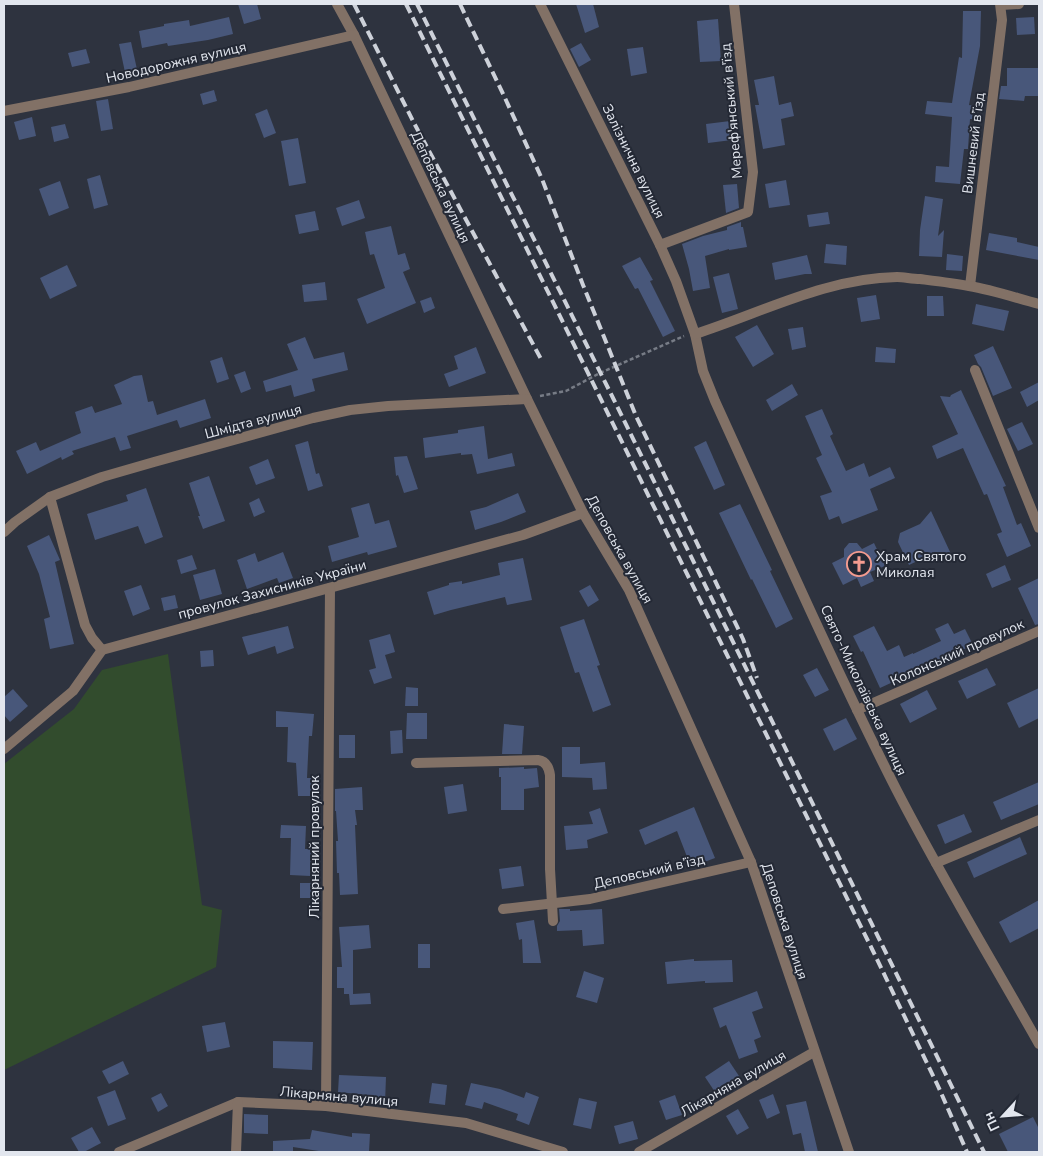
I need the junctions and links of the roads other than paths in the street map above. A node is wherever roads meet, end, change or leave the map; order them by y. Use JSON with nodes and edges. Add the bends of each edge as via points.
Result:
{"nodes":[{"id":1,"x":337,"y":4,"type":"edge"},
{"id":2,"x":540,"y":4,"type":"edge"},
{"id":3,"x":734,"y":4,"type":"edge"},
{"id":4,"x":1000,"y":4,"type":"edge"},
{"id":5,"x":1019,"y":4,"type":"edge"},
{"id":6,"x":354,"y":35,"type":"junction"},
{"id":7,"x":4,"y":111,"type":"edge"},
{"id":8,"x":660,"y":244,"type":"junction"},
{"id":9,"x":970,"y":286,"type":"junction"},
{"id":10,"x":1039,"y":304,"type":"edge"},
{"id":11,"x":696,"y":334,"type":"junction"},
{"id":12,"x":975,"y":370,"type":"dead end"},
{"id":13,"x":527,"y":399,"type":"junction"},
{"id":14,"x":50,"y":497,"type":"junction"},
{"id":15,"x":583,"y":513,"type":"junction"},
{"id":16,"x":1039,"y":528,"type":"edge"},
{"id":17,"x":4,"y":532,"type":"edge"},
{"id":18,"x":330,"y":588,"type":"junction"},
{"id":19,"x":1039,"y":631,"type":"edge"},
{"id":20,"x":102,"y":650,"type":"junction"},
{"id":21,"x":857,"y":710,"type":"junction"},
{"id":22,"x":4,"y":750,"type":"edge"},
{"id":23,"x":416,"y":763,"type":"dead end"},
{"id":24,"x":1039,"y":820,"type":"edge"},
{"id":25,"x":751,"y":862,"type":"junction"},
{"id":26,"x":936,"y":863,"type":"junction"},
{"id":27,"x":552,"y":903,"type":"junction"},
{"id":28,"x":503,"y":909,"type":"dead end"},
{"id":29,"x":553,"y":921,"type":"dead end"},
{"id":30,"x":1039,"y":1044,"type":"edge"},
{"id":31,"x":814,"y":1052,"type":"junction"},
{"id":32,"x":238,"y":1102,"type":"junction"},
{"id":33,"x":326,"y":1106,"type":"junction"},
{"id":34,"x":119,"y":1152,"type":"edge"},
{"id":35,"x":236,"y":1152,"type":"edge"},
{"id":36,"x":561,"y":1152,"type":"edge"},
{"id":37,"x":639,"y":1152,"type":"edge"},
{"id":38,"x":848,"y":1152,"type":"edge"}],
"edges":[{"from":1,"to":6,"type":"street","name":"Деповська вулиця"},
{"from":2,"to":8,"type":"street","name":"Залізнична вулиця"},
{"from":3,"to":8,"type":"street","name":"Мереф'янський в'їзд","via":[[753,172],[748,212]]},
{"from":4,"to":5,"type":"street"},
{"from":4,"to":9,"type":"street","name":"Вишневий в’їзд","via":[[1002,20]]},
{"from":6,"to":7,"type":"street","name":"Новодорожня вулиця","via":[[129,87]]},
{"from":6,"to":13,"type":"street","name":"Деповська вулиця"},
{"from":8,"to":11,"type":"street","name":"Залізнична вулиця"},
{"from":9,"to":10,"type":"street"},
{"from":9,"to":11,"type":"street","via":[[897,278],[864,280],[809,292]]},
{"from":11,"to":21,"type":"street","name":"Свято-Миколаївська вулиця","via":[[703,371],[715,401]]},
{"from":12,"to":16,"type":"street"},
{"from":13,"to":14,"type":"street","name":"Шмідта вулиця","via":[[350,410],[102,477]]},
{"from":13,"to":15,"type":"street","name":"Деповська вулиця"},
{"from":14,"to":17,"type":"street","name":"Шмідта вулиця"},
{"from":14,"to":20,"type":"street","via":[[85,624]]},
{"from":15,"to":18,"type":"street","name":"провулок Захисників України","via":[[523,535]]},
{"from":15,"to":25,"type":"street","name":"Деповська вулиця","via":[[629,590]]},
{"from":18,"to":20,"type":"street","name":"провулок Захисників України"},
{"from":18,"to":33,"type":"street","name":"Лікарняний провулок"},
{"from":19,"to":21,"type":"street","name":"Колонський провулок"},
{"from":20,"to":22,"type":"street","via":[[73,691]]},
{"from":21,"to":26,"type":"street","name":"Свято-Миколаївська вулиця"},
{"from":23,"to":27,"type":"street","via":[[538,760],[546,763],[550,775]]},
{"from":24,"to":26,"type":"street"},
{"from":25,"to":27,"type":"street","name":"Деповський в’їзд","via":[[590,899]]},
{"from":25,"to":31,"type":"street","name":"Деповська вулиця"},
{"from":26,"to":30,"type":"street","name":"Свято-Миколаївська вулиця"},
{"from":27,"to":28,"type":"street","name":"Деповський в’їзд"},
{"from":27,"to":29,"type":"street"},
{"from":31,"to":37,"type":"street","name":"Лікарняна вулиця"},
{"from":31,"to":38,"type":"street","name":"Деповська вулиця"},
{"from":32,"to":33,"type":"street","name":"Лікарняна вулиця"},
{"from":32,"to":34,"type":"street","name":"Лікарняна вулиця"},
{"from":32,"to":35,"type":"street"},
{"from":33,"to":36,"type":"street","name":"Лікарняна вулиця","via":[[466,1123]]}]}
